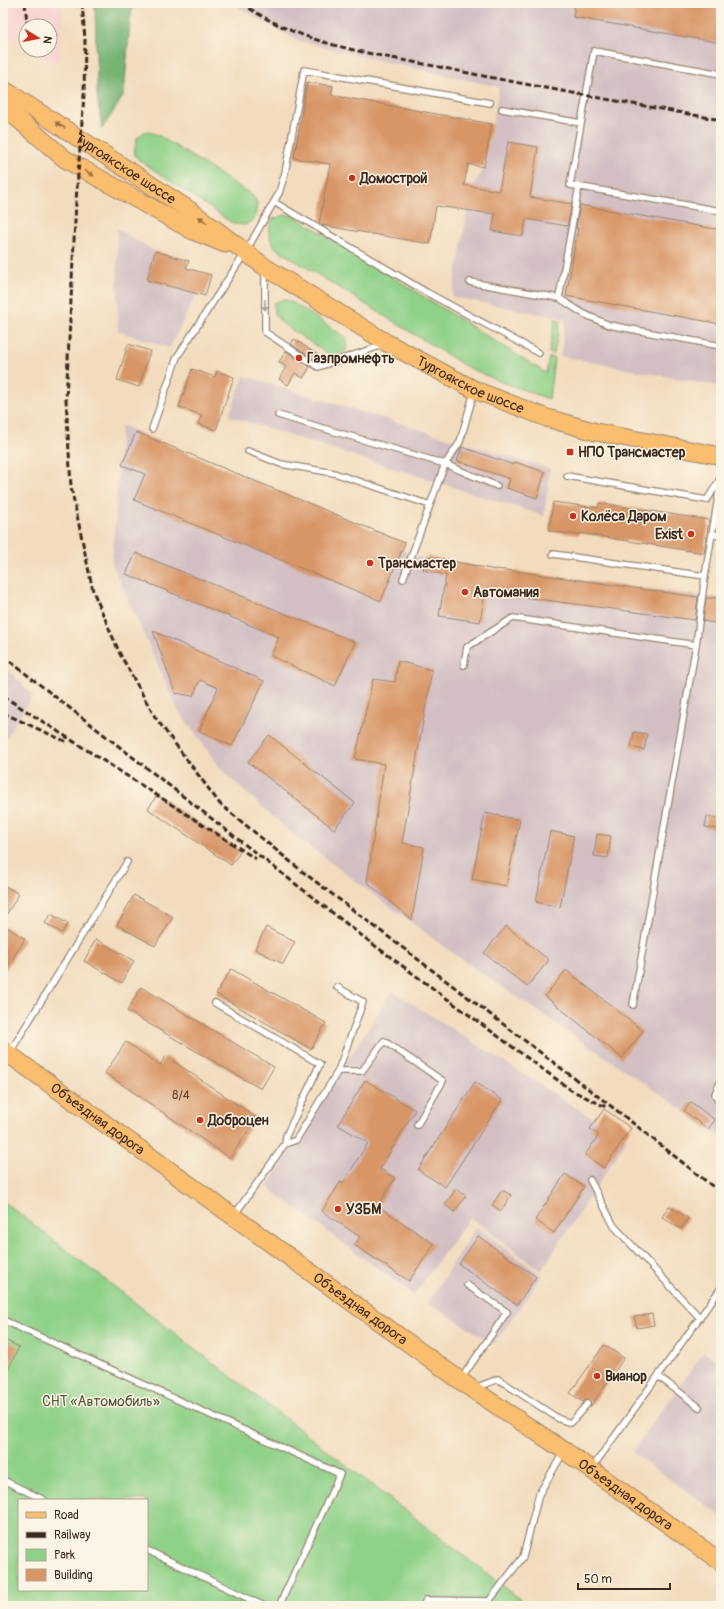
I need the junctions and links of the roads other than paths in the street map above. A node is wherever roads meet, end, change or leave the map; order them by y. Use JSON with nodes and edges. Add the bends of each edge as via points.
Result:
{"nodes":[{"id":1,"x":721,"y":74,"type":"edge"},
{"id":2,"x":3,"y":89,"type":"edge"},
{"id":3,"x":490,"y":103,"type":"dead end"},
{"id":4,"x":3,"y":106,"type":"edge"},
{"id":5,"x":502,"y":109,"type":"dead end"},
{"id":6,"x":581,"y":123,"type":"junction"},
{"id":7,"x":579,"y":186,"type":"junction"},
{"id":8,"x":274,"y":202,"type":"junction"},
{"id":9,"x":721,"y":211,"type":"edge"},
{"id":10,"x":245,"y":252,"type":"junction"},
{"id":11,"x":265,"y":266,"type":"junction"},
{"id":12,"x":470,"y":282,"type":"dead end"},
{"id":13,"x":558,"y":298,"type":"junction"},
{"id":14,"x":388,"y":343,"type":"junction"},
{"id":15,"x":721,"y":346,"type":"edge"},
{"id":16,"x":539,"y":353,"type":"dead end"},
{"id":17,"x":475,"y":390,"type":"junction"},
{"id":18,"x":278,"y":415,"type":"dead end"},
{"id":19,"x":152,"y":429,"type":"dead end"},
{"id":20,"x":248,"y":450,"type":"dead end"},
{"id":21,"x":721,"y":456,"type":"edge"},
{"id":22,"x":445,"y":464,"type":"junction"},
{"id":23,"x":566,"y":476,"type":"dead end"},
{"id":24,"x":721,"y":479,"type":"edge"},
{"id":25,"x":497,"y":486,"type":"dead end"},
{"id":26,"x":430,"y":505,"type":"junction"},
{"id":27,"x":713,"y":534,"type":"junction"},
{"id":28,"x":721,"y":536,"type":"edge"},
{"id":29,"x":553,"y":554,"type":"dead end"},
{"id":30,"x":705,"y":576,"type":"junction"},
{"id":31,"x":403,"y":579,"type":"dead end"},
{"id":32,"x":696,"y":645,"type":"junction"},
{"id":33,"x":464,"y":666,"type":"dead end"},
{"id":34,"x":127,"y":862,"type":"dead end"},
{"id":35,"x":337,"y":987,"type":"dead end"},
{"id":36,"x":215,"y":1003,"type":"dead end"},
{"id":37,"x":633,"y":1005,"type":"dead end"},
{"id":38,"x":6,"y":1052,"type":"edge"},
{"id":39,"x":338,"y":1071,"type":"junction"},
{"id":40,"x":721,"y":1081,"type":"edge"},
{"id":41,"x":721,"y":1106,"type":"edge"},
{"id":42,"x":417,"y":1124,"type":"dead end"},
{"id":43,"x":285,"y":1144,"type":"junction"},
{"id":44,"x":590,"y":1180,"type":"dead end"},
{"id":45,"x":234,"y":1216,"type":"junction"},
{"id":46,"x":467,"y":1285,"type":"dead end"},
{"id":47,"x":721,"y":1288,"type":"edge"},
{"id":48,"x":700,"y":1318,"type":"junction"},
{"id":49,"x":3,"y":1320,"type":"edge"},
{"id":50,"x":658,"y":1376,"type":"junction"},
{"id":51,"x":466,"y":1384,"type":"junction"},
{"id":52,"x":587,"y":1404,"type":"dead end"},
{"id":53,"x":699,"y":1407,"type":"dead end"},
{"id":54,"x":564,"y":1451,"type":"junction"},
{"id":55,"x":591,"y":1470,"type":"junction"},
{"id":56,"x":3,"y":1480,"type":"edge"},
{"id":57,"x":42,"y":1499,"type":"edge"},
{"id":58,"x":148,"y":1550,"type":"edge"},
{"id":59,"x":718,"y":1558,"type":"edge"},
{"id":60,"x":489,"y":1601,"type":"junction"},
{"id":61,"x":264,"y":1606,"type":"edge"},
{"id":62,"x":279,"y":1606,"type":"edge"},
{"id":63,"x":423,"y":1606,"type":"edge"},
{"id":64,"x":494,"y":1606,"type":"edge"}],
"edges":[{"from":1,"to":6,"type":"lane","via":[[594,51]]},
{"from":10,"to":2,"type":"main road","name":"Тургоякское шоссе","one_way":true,"via":[[191,211]]},
{"from":3,"to":8,"type":"lane","via":[[304,70],[285,173]]},
{"from":4,"to":10,"type":"main road","name":"Тургоякское шоссе","one_way":true,"via":[[65,159],[193,231]]},
{"from":5,"to":6,"type":"lane"},
{"from":6,"to":7,"type":"lane","via":[[570,185]]},
{"from":7,"to":9,"type":"lane"},
{"from":7,"to":13,"type":"lane"},
{"from":8,"to":10,"type":"lane"},
{"from":8,"to":16,"type":"lane","via":[[426,292]]},
{"from":10,"to":11,"type":"main road","name":"Тургоякское шоссе"},
{"from":10,"to":19,"type":"lane","via":[[177,357]]},
{"from":11,"to":14,"type":"main road","name":"Тургоякское шоссе"},
{"from":11,"to":14,"type":"lane","one_way":true,"via":[[265,332],[318,367]]},
{"from":12,"to":13,"type":"lane"},
{"from":13,"to":15,"type":"lane","via":[[584,314],[610,325]]},
{"from":14,"to":17,"type":"main road","name":"Тургоякское шоссе"},
{"from":17,"to":21,"type":"main road","name":"Тургоякское шоссе","via":[[546,418],[596,432]]},
{"from":17,"to":22,"type":"lane","via":[[460,442]]},
{"from":18,"to":22,"type":"lane"},
{"from":20,"to":26,"type":"lane","via":[[281,464],[334,473]]},
{"from":22,"to":25,"type":"lane"},
{"from":22,"to":26,"type":"lane"},
{"from":23,"to":24,"type":"lane","via":[[707,500]]},
{"from":24,"to":27,"type":"lane"},
{"from":26,"to":31,"type":"lane"},
{"from":27,"to":28,"type":"lane"},
{"from":27,"to":30,"type":"lane"},
{"from":29,"to":30,"type":"lane"},
{"from":30,"to":32,"type":"lane"},
{"from":32,"to":33,"type":"lane","via":[[513,618],[466,647]]},
{"from":32,"to":37,"type":"lane"},
{"from":34,"to":38,"type":"lane"},
{"from":35,"to":39,"type":"lane","via":[[363,1002]]},
{"from":36,"to":43,"type":"lane","via":[[320,1064],[286,1136]]},
{"from":38,"to":45,"type":"main road","name":"Объездная дорога"},
{"from":39,"to":42,"type":"lane","via":[[362,1071],[384,1041],[443,1080]]},
{"from":39,"to":43,"type":"lane","via":[[296,1140]]},
{"from":40,"to":41,"type":"lane","via":[[715,1094]]},
{"from":43,"to":45,"type":"lane"},
{"from":44,"to":48,"type":"lane","via":[[614,1226]]},
{"from":45,"to":51,"type":"main road","name":"Объездная дорога"},
{"from":46,"to":51,"type":"lane","via":[[507,1312]]},
{"from":47,"to":48,"type":"lane"},
{"from":48,"to":50,"type":"lane"},
{"from":49,"to":62,"type":"lane","via":[[340,1474]]},
{"from":50,"to":53,"type":"lane"},
{"from":50,"to":55,"type":"lane"},
{"from":51,"to":52,"type":"lane","via":[[498,1379],[559,1419],[571,1423]]},
{"from":51,"to":54,"type":"main road","name":"Объездная дорога"},
{"from":54,"to":55,"type":"main road","name":"Объездная дорога"},
{"from":54,"to":60,"type":"lane","via":[[539,1494],[523,1557]]},
{"from":55,"to":59,"type":"main road","name":"Объездная дорога"},
{"from":56,"to":57,"type":"lane"},
{"from":58,"to":61,"type":"lane"},
{"from":60,"to":63,"type":"lane","via":[[426,1600]]},
{"from":60,"to":64,"type":"lane"}]}
